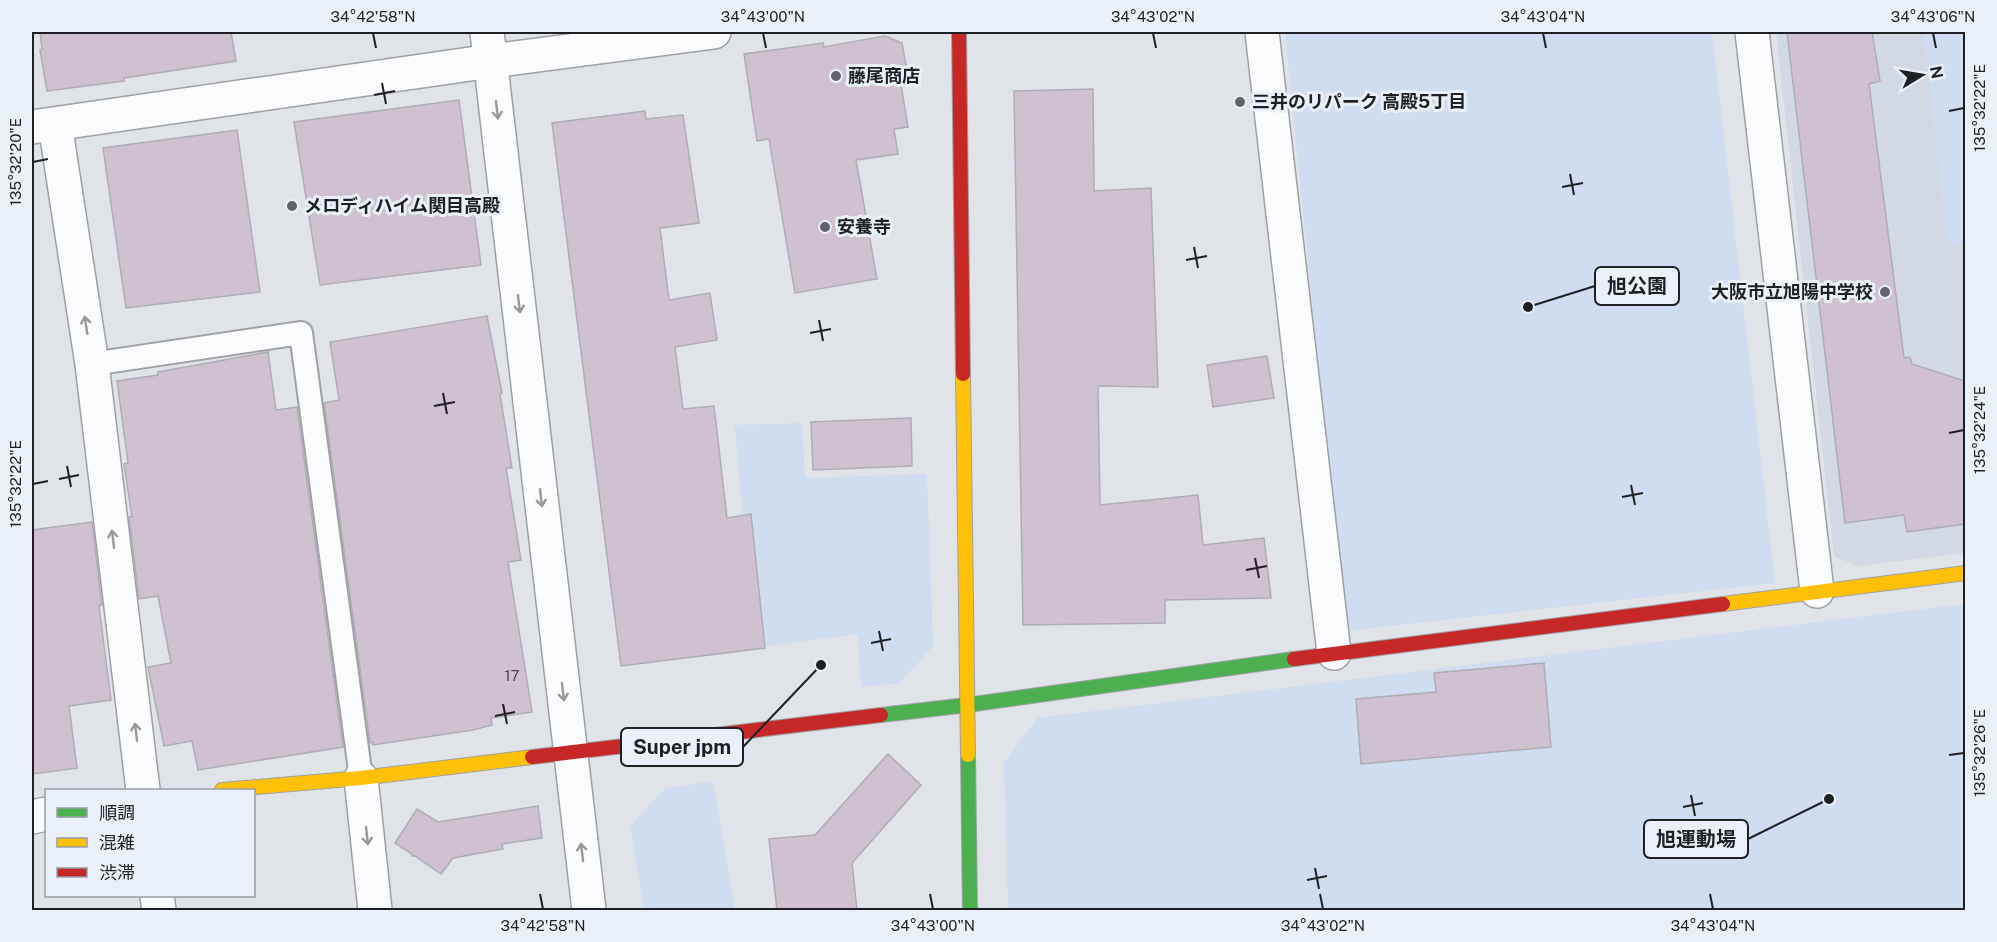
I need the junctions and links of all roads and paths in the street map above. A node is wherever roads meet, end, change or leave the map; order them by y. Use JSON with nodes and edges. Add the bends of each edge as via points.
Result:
{"nodes":[{"id":1,"x":714,"y":32,"type":"edge"},
{"id":2,"x":959,"y":32,"type":"edge"},
{"id":3,"x":1262,"y":32,"type":"edge"},
{"id":4,"x":1752,"y":32,"type":"edge"},
{"id":5,"x":489,"y":46,"type":"edge"},
{"id":6,"x":38,"y":123,"type":"edge"},
{"id":7,"x":92,"y":364,"type":"junction"},
{"id":8,"x":1965,"y":573,"type":"edge"},
{"id":9,"x":1817,"y":591,"type":"junction"},
{"id":10,"x":1334,"y":653,"type":"junction"},
{"id":11,"x":967,"y":705,"type":"junction"},
{"id":12,"x":569,"y":753,"type":"junction"},
{"id":13,"x":361,"y":778,"type":"junction"},
{"id":14,"x":143,"y":789,"type":"edge"},
{"id":15,"x":234,"y":789,"type":"edge"},
{"id":16,"x":375,"y":910,"type":"edge"},
{"id":17,"x":589,"y":910,"type":"edge"},
{"id":18,"x":970,"y":910,"type":"edge"}],
"edges":[{"from":1,"to":5,"type":"street"},
{"from":2,"to":11,"type":"street"},
{"from":3,"to":10,"type":"street"},
{"from":4,"to":9,"type":"street"},
{"from":5,"to":6,"type":"street"},
{"from":5,"to":12,"type":"street","one_way":true},
{"from":7,"to":6,"type":"street","one_way":true},
{"from":7,"to":13,"type":"lane","via":[[301,333]]},
{"from":14,"to":7,"type":"street","one_way":true},
{"from":8,"to":9,"type":"street"},
{"from":9,"to":10,"type":"street"},
{"from":10,"to":11,"type":"street"},
{"from":11,"to":12,"type":"street"},
{"from":11,"to":18,"type":"street"},
{"from":12,"to":13,"type":"street"},
{"from":17,"to":12,"type":"street","one_way":true},
{"from":13,"to":15,"type":"street"},
{"from":13,"to":16,"type":"street","one_way":true}]}
